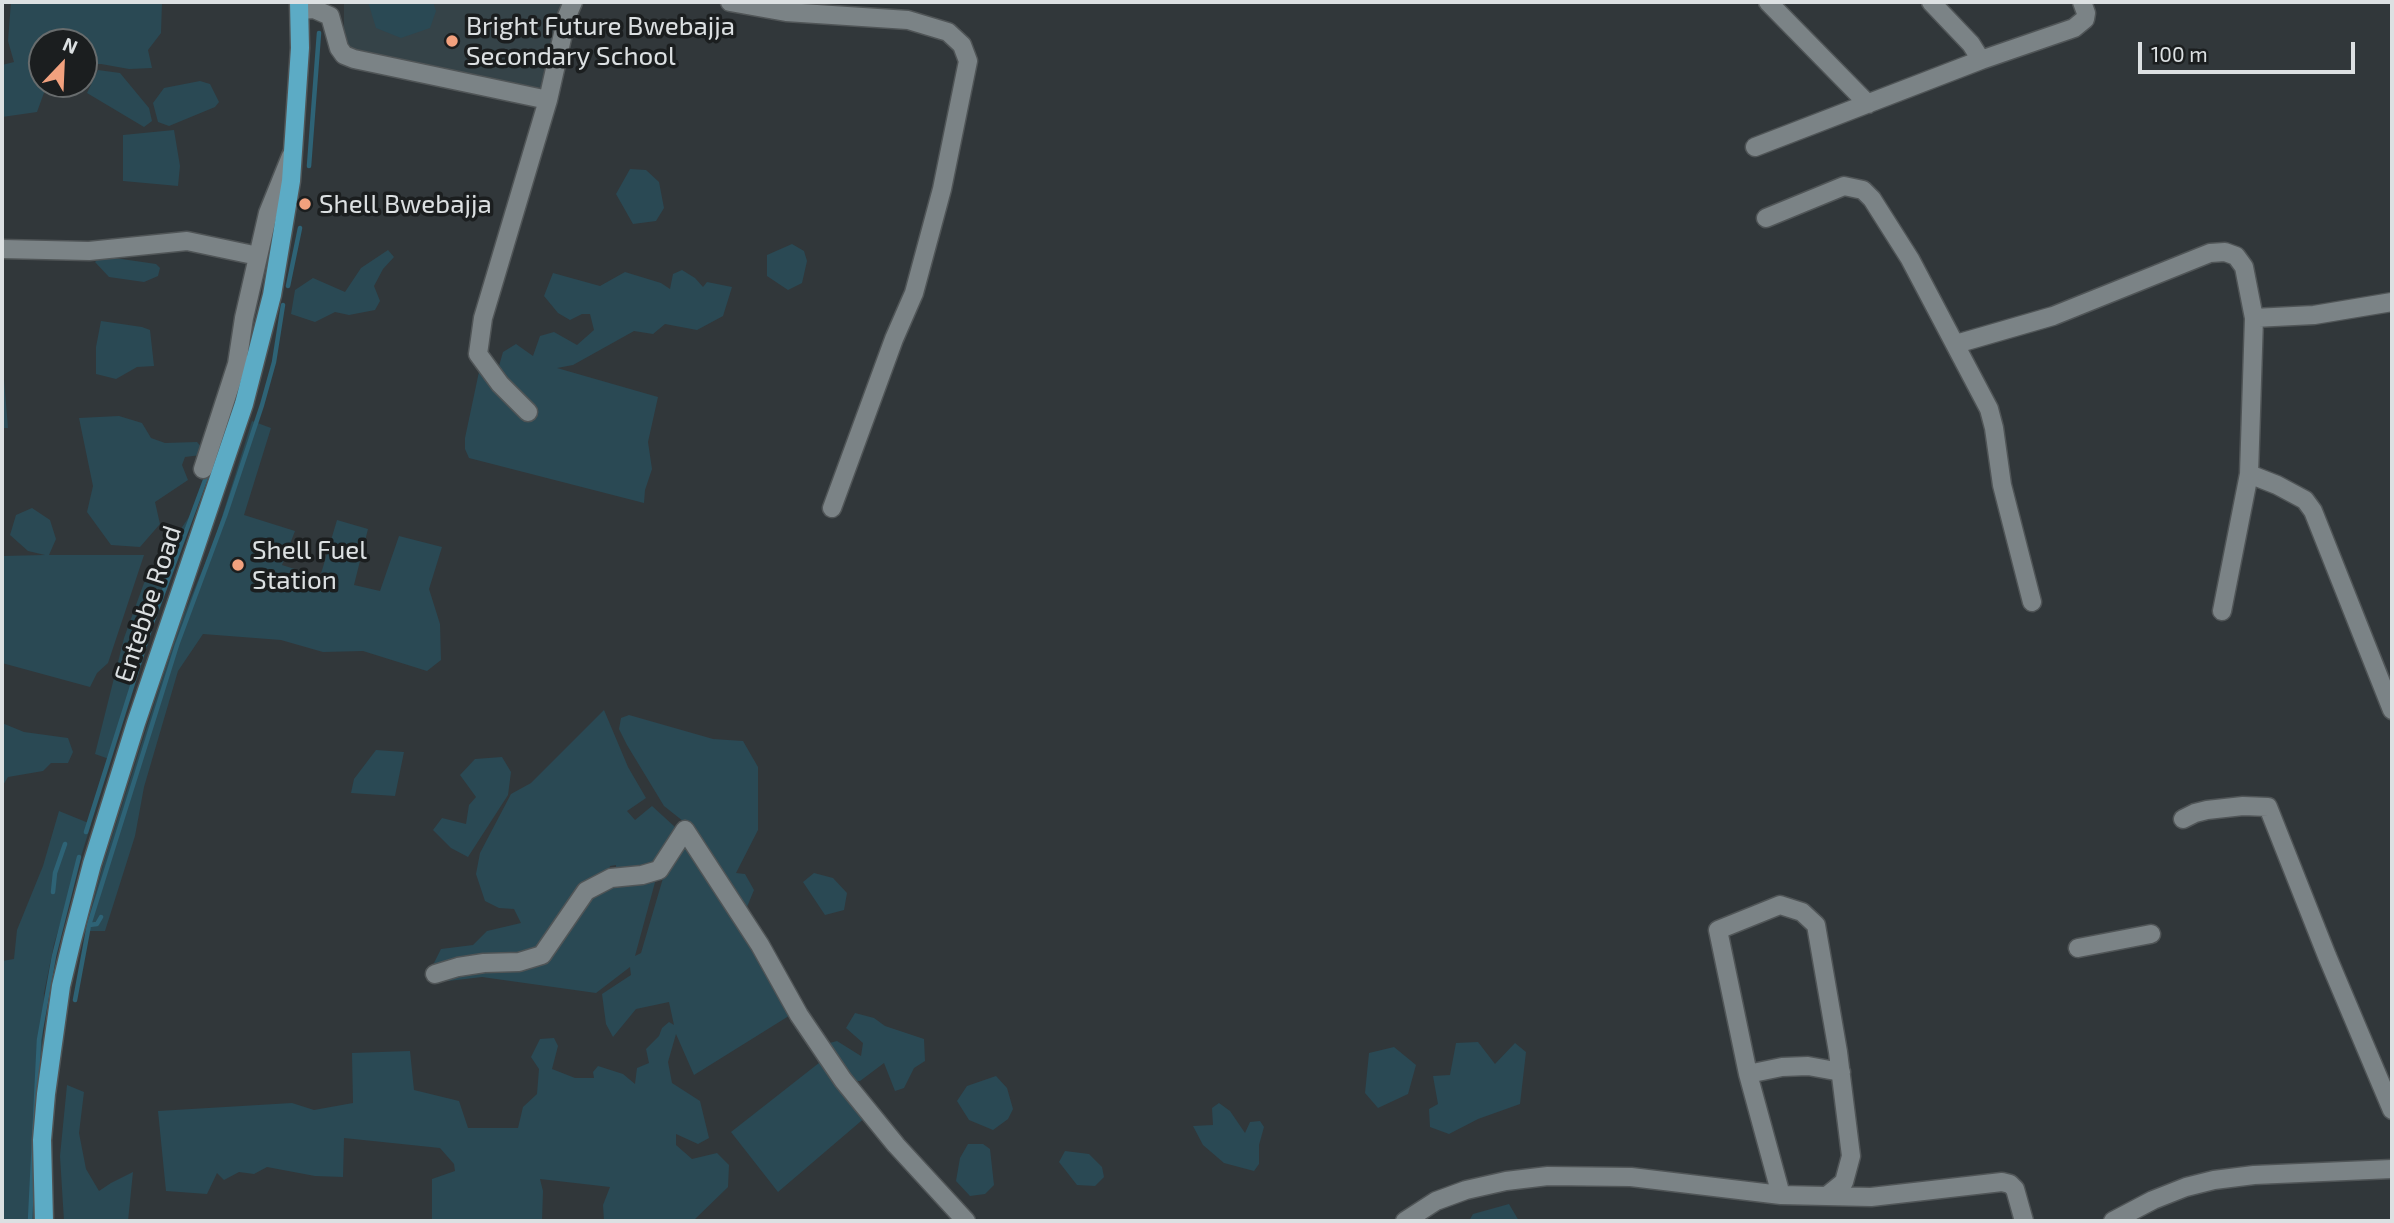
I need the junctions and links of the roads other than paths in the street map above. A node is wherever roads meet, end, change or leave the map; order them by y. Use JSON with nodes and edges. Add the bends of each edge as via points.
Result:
{"nodes":[{"id":1,"x":573,"y":2,"type":"edge"},
{"id":2,"x":730,"y":2,"type":"edge"},
{"id":3,"x":1768,"y":2,"type":"edge"},
{"id":4,"x":1931,"y":2,"type":"edge"},
{"id":5,"x":2082,"y":2,"type":"edge"},
{"id":6,"x":299,"y":6,"type":"edge"},
{"id":7,"x":1981,"y":60,"type":"junction"},
{"id":8,"x":548,"y":100,"type":"junction"},
{"id":9,"x":1868,"y":104,"type":"junction"},
{"id":10,"x":1755,"y":147,"type":"dead end"},
{"id":11,"x":294,"y":149,"type":"junction"},
{"id":12,"x":1766,"y":218,"type":"dead end"},
{"id":13,"x":2,"y":249,"type":"edge"},
{"id":14,"x":258,"y":256,"type":"junction"},
{"id":15,"x":2392,"y":302,"type":"edge"},
{"id":16,"x":2254,"y":318,"type":"junction"},
{"id":17,"x":1956,"y":344,"type":"junction"},
{"id":18,"x":528,"y":412,"type":"dead end"},
{"id":19,"x":203,"y":469,"type":"dead end"},
{"id":20,"x":2249,"y":474,"type":"junction"},
{"id":21,"x":832,"y":508,"type":"dead end"},
{"id":22,"x":2032,"y":602,"type":"dead end"},
{"id":23,"x":2222,"y":611,"type":"dead end"},
{"id":24,"x":2392,"y":710,"type":"edge"},
{"id":25,"x":2183,"y":819,"type":"dead end"},
{"id":26,"x":2151,"y":934,"type":"dead end"},
{"id":27,"x":2078,"y":948,"type":"dead end"},
{"id":28,"x":435,"y":974,"type":"dead end"},
{"id":29,"x":1841,"y":1072,"type":"junction"},
{"id":30,"x":1748,"y":1074,"type":"junction"},
{"id":31,"x":2392,"y":1110,"type":"edge"},
{"id":32,"x":2392,"y":1168,"type":"edge"},
{"id":33,"x":1781,"y":1195,"type":"junction"},
{"id":34,"x":1828,"y":1195,"type":"junction"},
{"id":35,"x":44,"y":1221,"type":"edge"},
{"id":36,"x":966,"y":1221,"type":"edge"},
{"id":37,"x":1405,"y":1221,"type":"edge"},
{"id":38,"x":2024,"y":1221,"type":"edge"},
{"id":39,"x":2113,"y":1221,"type":"edge"}],
"edges":[{"from":1,"to":8,"type":"street"},
{"from":2,"to":21,"type":"street","via":[[786,12],[908,20],[948,32],[962,45],[968,61],[942,189],[914,293]]},
{"from":3,"to":9,"type":"street"},
{"from":4,"to":7,"type":"street"},
{"from":5,"to":7,"type":"street","via":[[2085,19],[2074,28]]},
{"from":6,"to":8,"type":"street","via":[[330,16],[344,55]]},
{"from":6,"to":11,"type":"main road","name":"Entebbe Road"},
{"from":7,"to":9,"type":"street"},
{"from":8,"to":18,"type":"street","via":[[483,318],[478,354]]},
{"from":9,"to":10,"type":"street"},
{"from":11,"to":14,"type":"street","via":[[268,213]]},
{"from":11,"to":35,"type":"main road","name":"Entebbe Road","via":[[272,295],[250,382],[136,723],[63,974],[42,1140]]},
{"from":12,"to":17,"type":"street","via":[[1844,186],[1863,190],[1910,259]]},
{"from":13,"to":14,"type":"street","via":[[89,251],[187,241]]},
{"from":14,"to":19,"type":"street","via":[[237,364]]},
{"from":15,"to":16,"type":"street","via":[[2314,315]]},
{"from":16,"to":17,"type":"street","via":[[2244,267],[2236,256],[2210,253],[2053,316]]},
{"from":16,"to":20,"type":"street"},
{"from":17,"to":22,"type":"street","via":[[1989,409],[2002,485]]},
{"from":20,"to":23,"type":"street"},
{"from":20,"to":24,"type":"street","via":[[2305,500],[2313,511]]},
{"from":25,"to":31,"type":"street","via":[[2207,810],[2268,807]]},
{"from":26,"to":27,"type":"street"},
{"from":28,"to":36,"type":"street","via":[[541,955],[586,891],[611,878],[659,870],[685,830],[843,1080]]},
{"from":29,"to":30,"type":"street","via":[[1795,1066]]},
{"from":29,"to":30,"type":"street","via":[[1816,925],[1802,912],[1780,905],[1718,930]]},
{"from":29,"to":34,"type":"street","via":[[1851,1156],[1844,1182]]},
{"from":30,"to":33,"type":"street"},
{"from":32,"to":39,"type":"street","via":[[2214,1180],[2186,1186]]},
{"from":33,"to":34,"type":"street"},
{"from":33,"to":37,"type":"street","via":[[1631,1177],[1548,1176],[1466,1190]]},
{"from":34,"to":38,"type":"street","via":[[1871,1197],[2002,1182],[2015,1189]]}]}
